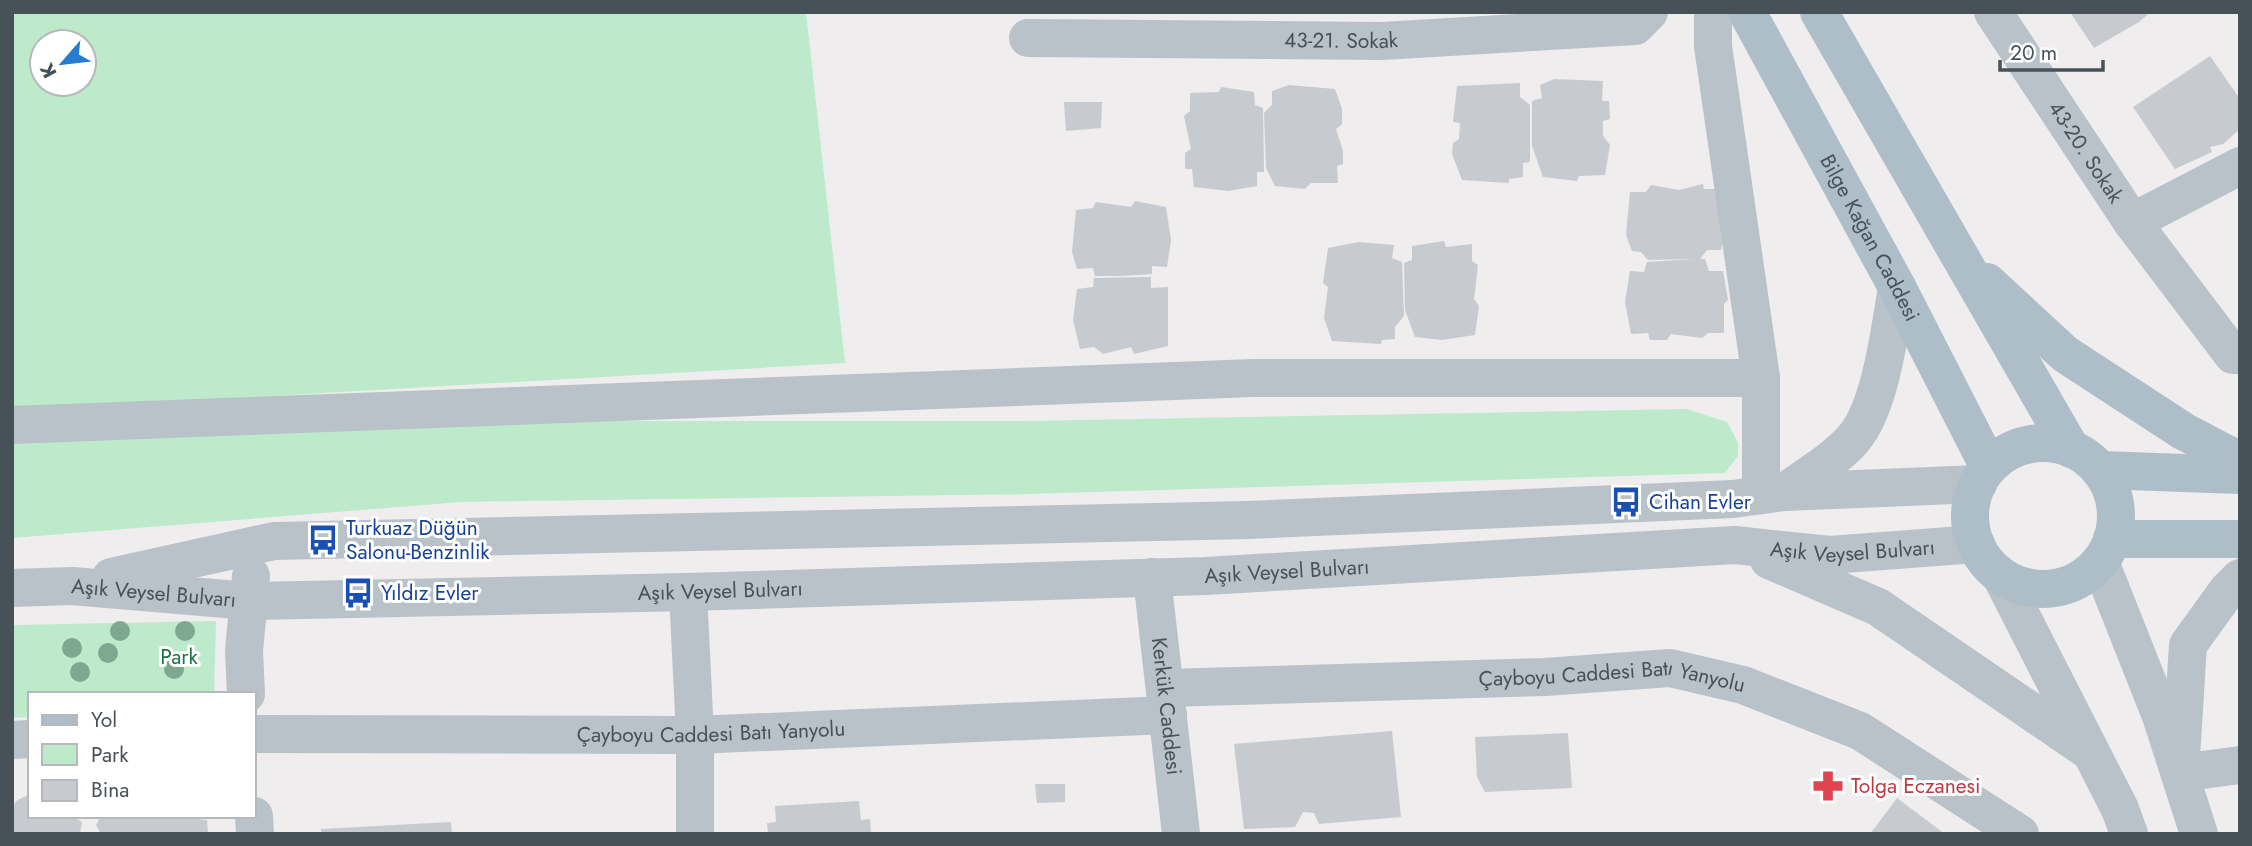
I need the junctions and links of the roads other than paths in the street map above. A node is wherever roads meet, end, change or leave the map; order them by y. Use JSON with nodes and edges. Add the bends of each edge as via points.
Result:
{"nodes":[{"id":1,"x":1649,"y":12,"type":"edge"},
{"id":2,"x":1713,"y":12,"type":"edge"},
{"id":3,"x":1747,"y":12,"type":"edge"},
{"id":4,"x":1819,"y":12,"type":"edge"},
{"id":5,"x":1993,"y":12,"type":"edge"},
{"id":6,"x":1028,"y":38,"type":"dead end"},
{"id":7,"x":2240,"y":166,"type":"edge"},
{"id":8,"x":2132,"y":222,"type":"junction"},
{"id":9,"x":1957,"y":254,"type":"junction"},
{"id":10,"x":1897,"y":287,"type":"junction"},
{"id":11,"x":2240,"y":355,"type":"edge"},
{"id":12,"x":1761,"y":378,"type":"junction"},
{"id":13,"x":12,"y":425,"type":"edge"},
{"id":14,"x":2085,"y":460,"type":"junction"},
{"id":15,"x":2240,"y":461,"type":"edge"},
{"id":16,"x":1984,"y":475,"type":"junction"},
{"id":17,"x":2240,"y":475,"type":"edge"},
{"id":18,"x":1773,"y":494,"type":"junction"},
{"id":19,"x":2240,"y":539,"type":"edge"},
{"id":20,"x":1976,"y":544,"type":"junction"},
{"id":21,"x":1735,"y":545,"type":"junction"},
{"id":22,"x":253,"y":546,"type":"junction"},
{"id":23,"x":2106,"y":551,"type":"junction"},
{"id":24,"x":2001,"y":576,"type":"junction"},
{"id":25,"x":1152,"y":577,"type":"junction"},
{"id":26,"x":2240,"y":578,"type":"edge"},
{"id":27,"x":72,"y":586,"type":"junction"},
{"id":28,"x":12,"y":588,"type":"edge"},
{"id":29,"x":688,"y":592,"type":"junction"},
{"id":30,"x":249,"y":601,"type":"junction"},
{"id":31,"x":246,"y":692,"type":"edge"},
{"id":32,"x":1166,"y":701,"type":"junction"},
{"id":33,"x":256,"y":734,"type":"edge"},
{"id":34,"x":695,"y":735,"type":"junction"},
{"id":35,"x":2089,"y":751,"type":"junction"},
{"id":36,"x":2240,"y":765,"type":"edge"},
{"id":37,"x":2180,"y":773,"type":"junction"},
{"id":38,"x":2116,"y":825,"type":"edge"},
{"id":39,"x":695,"y":834,"type":"edge"},
{"id":40,"x":1181,"y":834,"type":"edge"},
{"id":41,"x":2020,"y":834,"type":"edge"},
{"id":42,"x":2199,"y":834,"type":"edge"}],
"edges":[{"from":1,"to":6,"type":"street","name":"43-21. Sokak","via":[[1635,26],[1382,41]]},
{"from":2,"to":12,"type":"street","via":[[1713,46]]},
{"from":3,"to":10,"type":"main road","name":"Bilge Kağan Caddesi"},
{"from":4,"to":9,"type":"main road"},
{"from":5,"to":8,"type":"street","name":"43-20. Sokak"},
{"from":7,"to":8,"type":"street"},
{"from":8,"to":11,"type":"street","name":"43-20. Sokak","via":[[2233,355]]},
{"from":9,"to":14,"type":"main road"},
{"from":9,"to":15,"type":"main road","via":[[2065,354],[2183,431]]},
{"from":10,"to":16,"type":"main road","name":"Bilge Kağan Caddesi"},
{"from":10,"to":18,"type":"street","via":[[1882,373],[1856,436],[1838,454]]},
{"from":12,"to":13,"type":"street","via":[[1253,378]]},
{"from":12,"to":18,"type":"street"},
{"from":14,"to":16,"type":"main road","via":[[2045,443],[2005,454]]},
{"from":14,"to":17,"type":"main road"},
{"from":14,"to":23,"type":"main road","via":[[2114,498],[2116,519]]},
{"from":16,"to":18,"type":"street","name":"Aşık Veysel Bulvarı"},
{"from":16,"to":20,"type":"main road","via":[[1973,494],[1970,514]]},
{"from":18,"to":22,"type":"street","name":"Aşık Veysel Bulvarı","via":[[1248,520],[274,541]]},
{"from":19,"to":23,"type":"main road"},
{"from":20,"to":21,"type":"street","name":"Aşık Veysel Bulvarı","via":[[1829,555]]},
{"from":20,"to":24,"type":"main road"},
{"from":21,"to":25,"type":"street","name":"Aşık Veysel Bulvarı"},
{"from":21,"to":35,"type":"street","via":[[1878,607]]},
{"from":22,"to":27,"type":"street","name":"Aşık Veysel Bulvarı"},
{"from":22,"to":30,"type":"street"},
{"from":23,"to":24,"type":"main road","via":[[2081,579],[2051,589],[2020,586]]},
{"from":23,"to":37,"type":"street"},
{"from":24,"to":35,"type":"street"},
{"from":25,"to":29,"type":"street","name":"Aşık Veysel Bulvarı"},
{"from":25,"to":32,"type":"street","name":"Kerkük Caddesi"},
{"from":26,"to":37,"type":"street","via":[[2188,645]]},
{"from":27,"to":28,"type":"street"},
{"from":27,"to":30,"type":"street","name":"Aşık Veysel Bulvarı"},
{"from":29,"to":30,"type":"street","name":"Aşık Veysel Bulvarı"},
{"from":29,"to":34,"type":"street"},
{"from":30,"to":31,"type":"street"},
{"from":32,"to":34,"type":"street","name":"Çayboyu Caddesi Batı Yanyolu"},
{"from":32,"to":40,"type":"street","name":"Kerkük Caddesi"},
{"from":32,"to":41,"type":"street","name":"Çayboyu Caddesi Batı Yanyolu","via":[[1670,668],[1743,685],[1860,731]]},
{"from":33,"to":34,"type":"street","name":"Çayboyu Caddesi Batı Yanyolu"},
{"from":34,"to":39,"type":"street"},
{"from":35,"to":38,"type":"street"},
{"from":36,"to":37,"type":"street"},
{"from":37,"to":42,"type":"street"}]}
